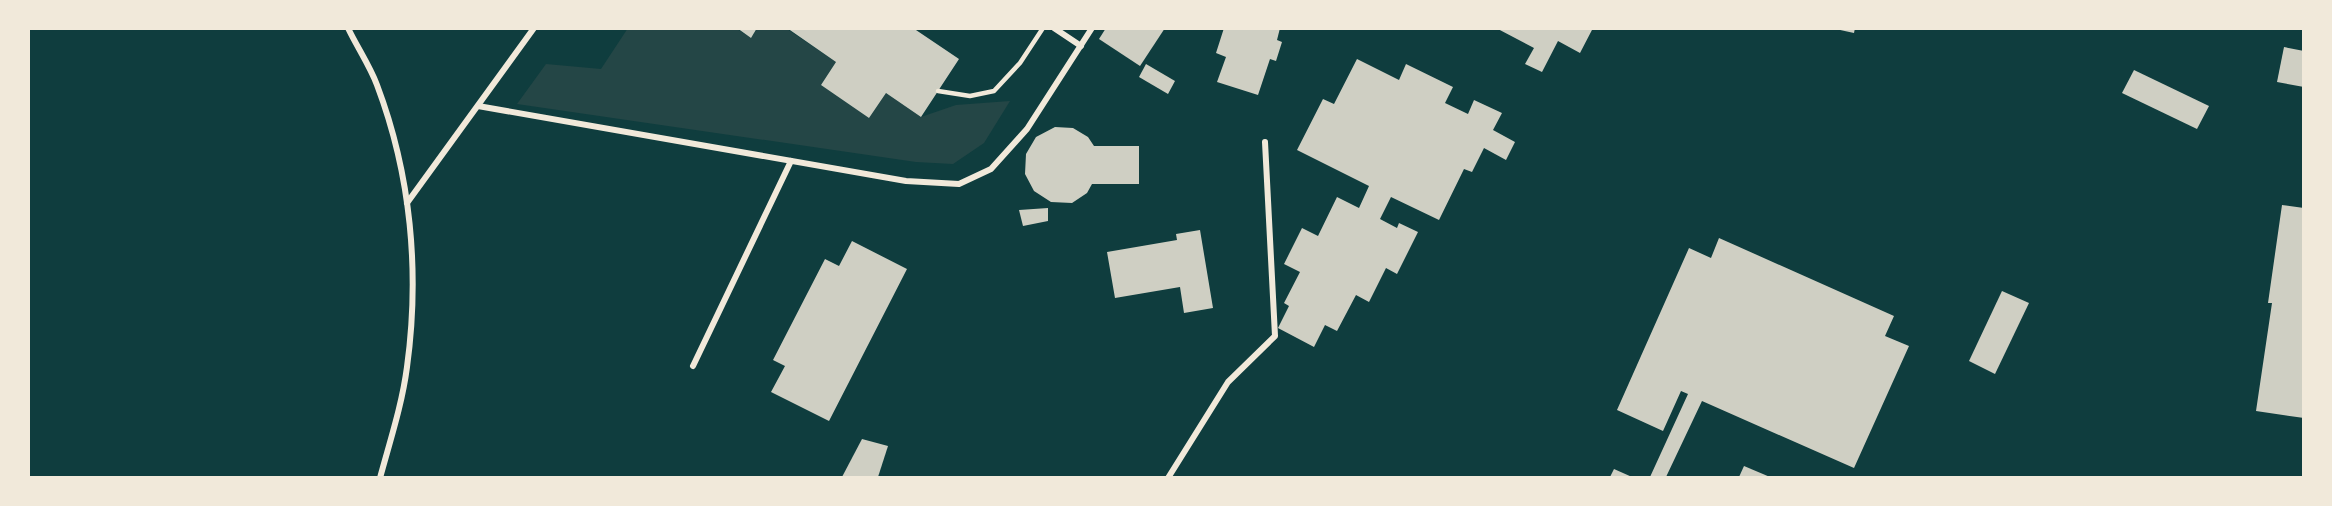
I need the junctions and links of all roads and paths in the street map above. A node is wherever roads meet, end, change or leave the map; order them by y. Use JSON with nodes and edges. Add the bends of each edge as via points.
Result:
{"nodes":[{"id":1,"x":348,"y":28,"type":"edge"},
{"id":2,"x":534,"y":28,"type":"edge"},
{"id":3,"x":1043,"y":28,"type":"edge"},
{"id":4,"x":1054,"y":28,"type":"edge"},
{"id":5,"x":1092,"y":28,"type":"edge"},
{"id":6,"x":1081,"y":46,"type":"junction"},
{"id":7,"x":939,"y":91,"type":"dead end"},
{"id":8,"x":478,"y":106,"type":"junction"},
{"id":9,"x":1265,"y":142,"type":"dead end"},
{"id":10,"x":791,"y":161,"type":"junction"},
{"id":11,"x":407,"y":203,"type":"junction"},
{"id":12,"x":693,"y":366,"type":"dead end"},
{"id":13,"x":380,"y":477,"type":"edge"},
{"id":14,"x":1168,"y":477,"type":"edge"}],
"edges":[{"from":1,"to":11,"type":"street","via":[[376,82],[398,148]]},
{"from":2,"to":8,"type":"street"},
{"from":3,"to":7,"type":"lane","via":[[1020,63],[994,91],[970,96]]},
{"from":4,"to":6,"type":"street"},
{"from":5,"to":6,"type":"street"},
{"from":6,"to":10,"type":"street","via":[[1027,129],[991,169],[959,184],[906,181]]},
{"from":8,"to":10,"type":"street"},
{"from":8,"to":11,"type":"street"},
{"from":9,"to":14,"type":"street","via":[[1275,336],[1228,382]]},
{"from":10,"to":12,"type":"street"},
{"from":11,"to":13,"type":"street","via":[[413,250],[408,358],[400,406]]}]}
